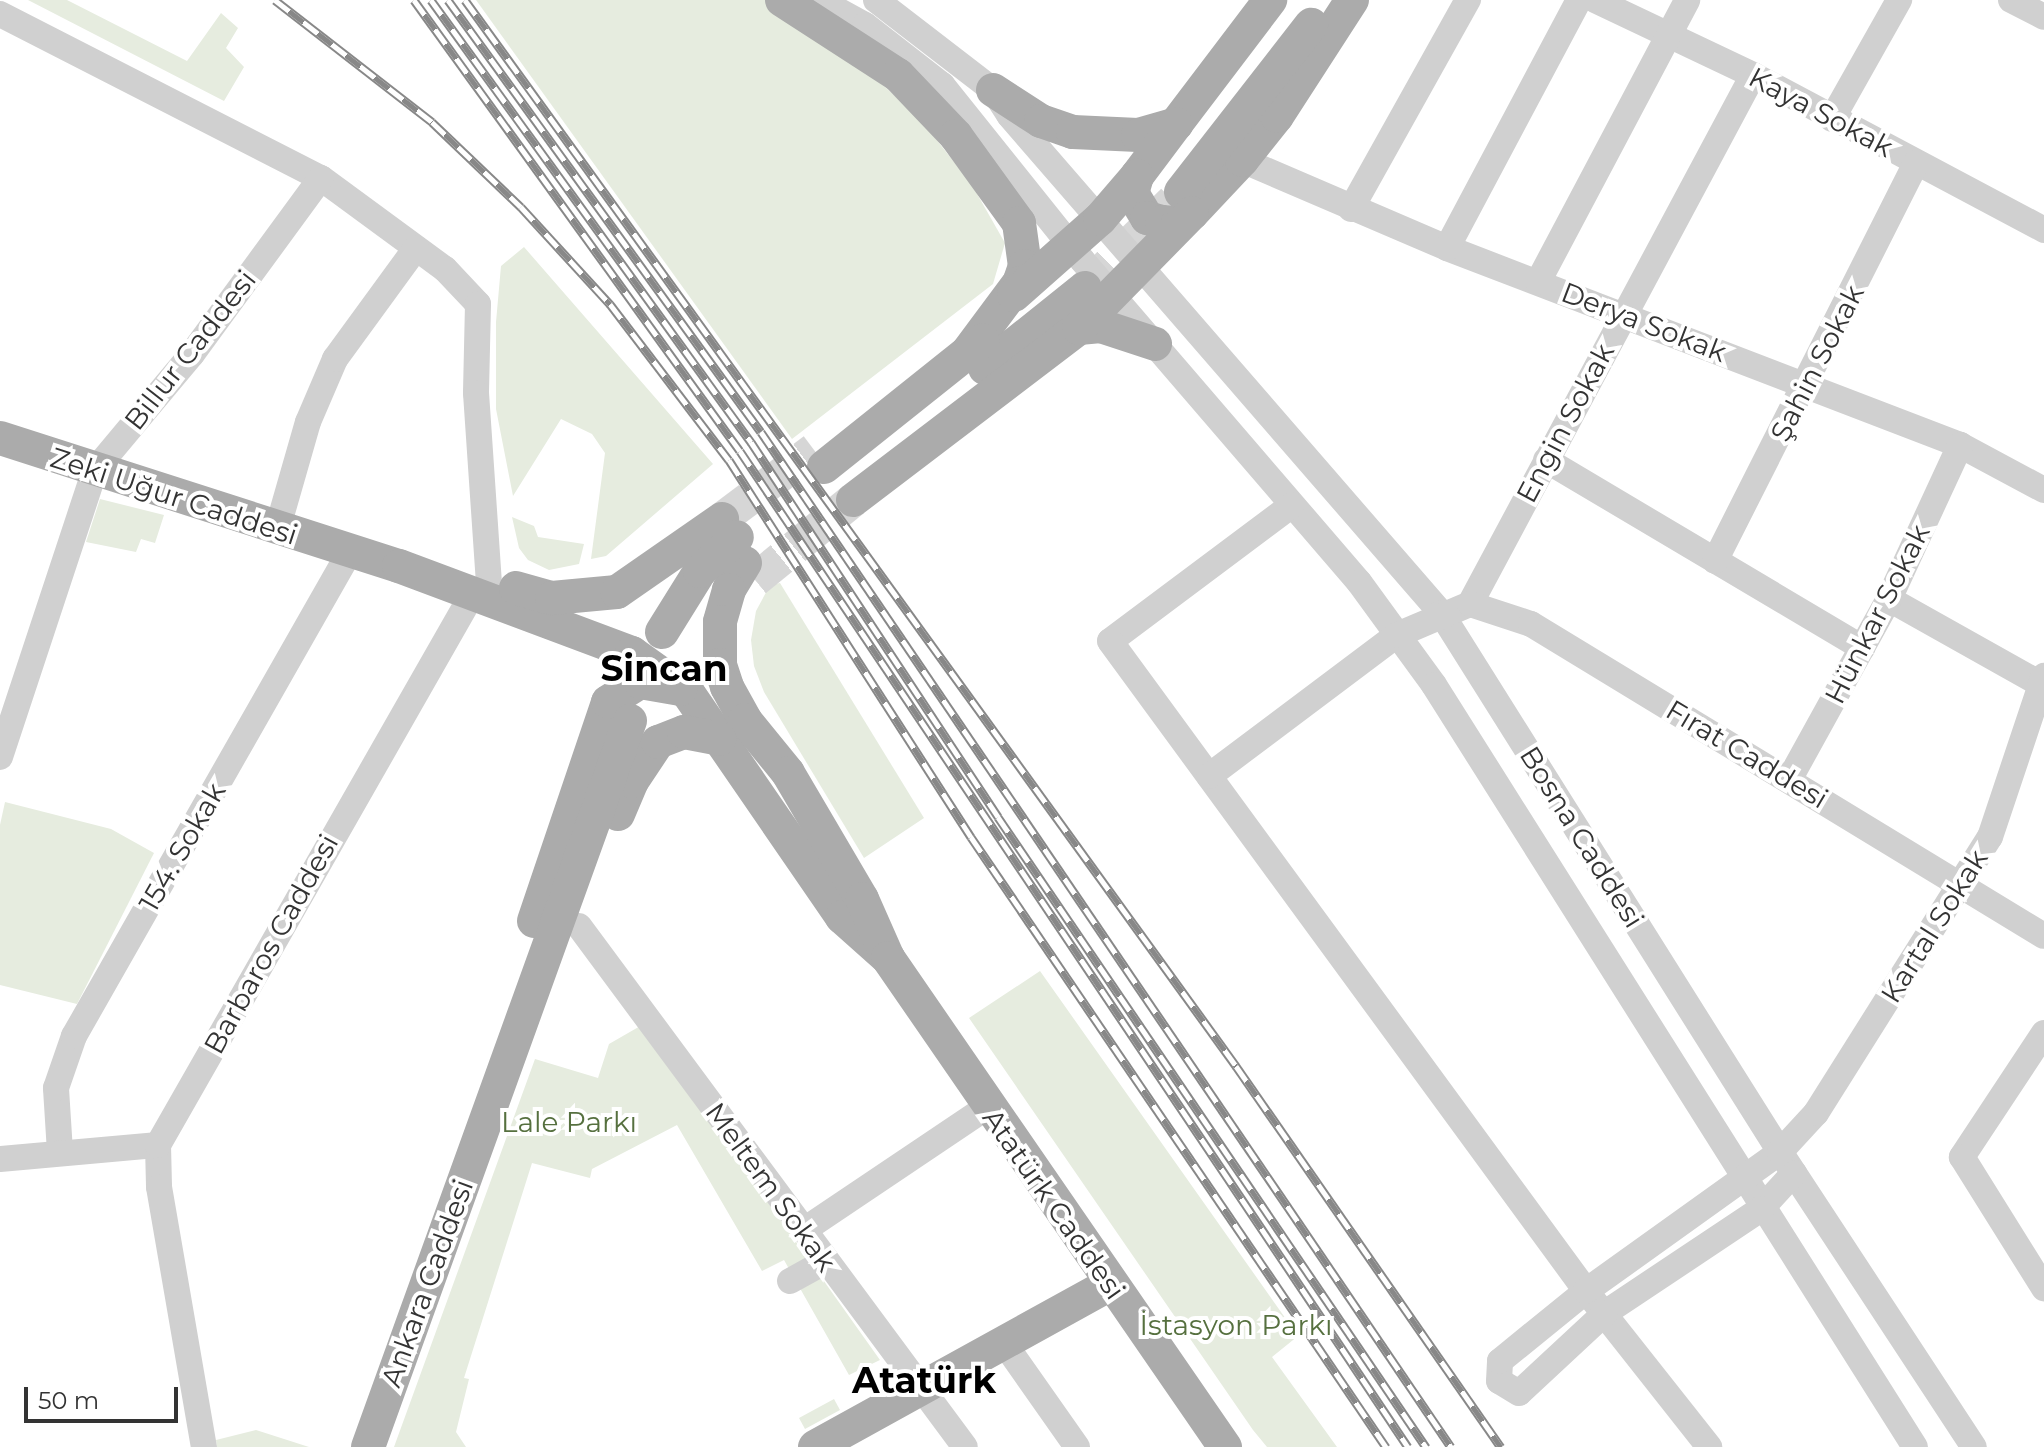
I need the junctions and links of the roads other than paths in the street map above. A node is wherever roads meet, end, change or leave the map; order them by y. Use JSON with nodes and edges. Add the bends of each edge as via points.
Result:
{"nodes":[{"id":1,"x":782,"y":0,"type":"edge"},
{"id":2,"x":819,"y":0,"type":"edge"},
{"id":3,"x":876,"y":0,"type":"edge"},
{"id":4,"x":1270,"y":0,"type":"edge"},
{"id":5,"x":1296,"y":0,"type":"edge"},
{"id":6,"x":1326,"y":0,"type":"edge"},
{"id":7,"x":1352,"y":0,"type":"edge"},
{"id":8,"x":1468,"y":0,"type":"edge"},
{"id":9,"x":1579,"y":0,"type":"edge"},
{"id":10,"x":1595,"y":0,"type":"edge"},
{"id":11,"x":1687,"y":0,"type":"edge"},
{"id":12,"x":1899,"y":0,"type":"edge"},
{"id":13,"x":2011,"y":0,"type":"edge"},
{"id":14,"x":0,"y":14,"type":"edge"},
{"id":15,"x":2044,"y":17,"type":"edge"},
{"id":16,"x":1670,"y":33,"type":"junction"},
{"id":17,"x":1753,"y":75,"type":"junction"},
{"id":18,"x":993,"y":90,"type":"junction"},
{"id":19,"x":1832,"y":119,"type":"junction"},
{"id":20,"x":1176,"y":124,"type":"junction"},
{"id":21,"x":1242,"y":160,"type":"junction"},
{"id":22,"x":1916,"y":163,"type":"junction"},
{"id":23,"x":321,"y":178,"type":"junction"},
{"id":24,"x":1168,"y":191,"type":"junction"},
{"id":25,"x":1351,"y":209,"type":"junction"},
{"id":26,"x":1100,"y":219,"type":"junction"},
{"id":27,"x":2044,"y":230,"type":"edge"},
{"id":28,"x":416,"y":248,"type":"junction"},
{"id":29,"x":1447,"y":248,"type":"junction"},
{"id":30,"x":1139,"y":266,"type":"junction"},
{"id":31,"x":1084,"y":275,"type":"junction"},
{"id":32,"x":1538,"y":282,"type":"junction"},
{"id":33,"x":1005,"y":303,"type":"junction"},
{"id":34,"x":1623,"y":313,"type":"junction"},
{"id":35,"x":1079,"y":328,"type":"junction"},
{"id":36,"x":1155,"y":344,"type":"junction"},
{"id":37,"x":966,"y":354,"type":"junction"},
{"id":38,"x":1808,"y":385,"type":"junction"},
{"id":39,"x":0,"y":438,"type":"edge"},
{"id":40,"x":1960,"y":445,"type":"junction"},
{"id":41,"x":1546,"y":460,"type":"junction"},
{"id":42,"x":95,"y":470,"type":"junction"},
{"id":43,"x":833,"y":475,"type":"junction"},
{"id":44,"x":2044,"y":490,"type":"edge"},
{"id":45,"x":1292,"y":505,"type":"junction"},
{"id":46,"x":277,"y":530,"type":"junction"},
{"id":47,"x":740,"y":550,"type":"junction"},
{"id":48,"x":349,"y":553,"type":"junction"},
{"id":49,"x":1715,"y":561,"type":"junction"},
{"id":50,"x":416,"y":573,"type":"junction"},
{"id":51,"x":489,"y":583,"type":"junction"},
{"id":52,"x":1889,"y":599,"type":"junction"},
{"id":53,"x":1470,"y":604,"type":"junction"},
{"id":54,"x":465,"y":607,"type":"junction"},
{"id":55,"x":1441,"y":613,"type":"junction"},
{"id":56,"x":662,"y":632,"type":"dead end"},
{"id":57,"x":1397,"y":635,"type":"junction"},
{"id":58,"x":1862,"y":648,"type":"junction"},
{"id":59,"x":2043,"y":682,"type":"edge"},
{"id":60,"x":688,"y":693,"type":"junction"},
{"id":61,"x":619,"y":712,"type":"junction"},
{"id":62,"x":719,"y":739,"type":"junction"},
{"id":63,"x":0,"y":757,"type":"edge"},
{"id":64,"x":1209,"y":776,"type":"junction"},
{"id":65,"x":1789,"y":780,"type":"junction"},
{"id":66,"x":1963,"y":882,"type":"junction"},
{"id":67,"x":579,"y":926,"type":"junction"},
{"id":68,"x":2044,"y":936,"type":"edge"},
{"id":69,"x":888,"y":958,"type":"junction"},
{"id":70,"x":2044,"y":1033,"type":"edge"},
{"id":71,"x":987,"y":1107,"type":"junction"},
{"id":72,"x":487,"y":1119,"type":"junction"},
{"id":73,"x":158,"y":1145,"type":"junction"},
{"id":74,"x":60,"y":1152,"type":"junction"},
{"id":75,"x":0,"y":1159,"type":"edge"},
{"id":76,"x":1787,"y":1163,"type":"junction"},
{"id":77,"x":1742,"y":1175,"type":"junction"},
{"id":78,"x":1761,"y":1209,"type":"junction"},
{"id":79,"x":804,"y":1230,"type":"junction"},
{"id":80,"x":824,"y":1262,"type":"junction"},
{"id":81,"x":790,"y":1281,"type":"dead end"},
{"id":82,"x":1110,"y":1284,"type":"junction"},
{"id":83,"x":2044,"y":1288,"type":"edge"},
{"id":84,"x":1586,"y":1291,"type":"junction"},
{"id":85,"x":1605,"y":1313,"type":"junction"},
{"id":86,"x":1004,"y":1343,"type":"junction"},
{"id":87,"x":924,"y":1387,"type":"junction"},
{"id":88,"x":850,"y":1438,"type":"edge"},
{"id":89,"x":204,"y":1447,"type":"edge"},
{"id":90,"x":368,"y":1447,"type":"edge"},
{"id":91,"x":815,"y":1447,"type":"edge"},
{"id":92,"x":965,"y":1447,"type":"edge"},
{"id":93,"x":1077,"y":1447,"type":"edge"},
{"id":94,"x":1225,"y":1447,"type":"edge"},
{"id":95,"x":1709,"y":1447,"type":"edge"},
{"id":96,"x":1915,"y":1447,"type":"edge"},
{"id":97,"x":1974,"y":1447,"type":"edge"}],
"edges":[{"from":1,"to":33,"type":"main road","via":[[898,75],[956,136],[1008,204],[1025,242],[1025,266]]},
{"from":2,"to":31,"type":"street","name":"Bosna Caddesi","via":[[865,25],[942,85]]},
{"from":3,"to":18,"type":"street","name":"Bosna Caddesi"},
{"from":4,"to":20,"type":"main road"},
{"from":5,"to":24,"type":"main road"},
{"from":6,"to":24,"type":"main road","via":[[1236,127]]},
{"from":7,"to":21,"type":"main road"},
{"from":8,"to":25,"type":"street"},
{"from":9,"to":29,"type":"street"},
{"from":10,"to":16,"type":"street","name":"Kaya Sokak"},
{"from":11,"to":16,"type":"street"},
{"from":12,"to":19,"type":"street"},
{"from":13,"to":15,"type":"street"},
{"from":14,"to":23,"type":"street"},
{"from":16,"to":17,"type":"street","name":"Kaya Sokak"},
{"from":16,"to":32,"type":"street"},
{"from":17,"to":19,"type":"street","name":"Kaya Sokak"},
{"from":17,"to":34,"type":"street","name":"Engin Sokak"},
{"from":18,"to":20,"type":"main road","via":[[1041,121],[1073,132],[1138,135]]},
{"from":18,"to":26,"type":"street","name":"Bosna Caddesi"},
{"from":19,"to":22,"type":"street","name":"Kaya Sokak"},
{"from":20,"to":24,"type":"main road"},
{"from":21,"to":24,"type":"main road"},
{"from":21,"to":25,"type":"street","name":"Derya Sokak"},
{"from":22,"to":27,"type":"street","name":"Kaya Sokak"},
{"from":22,"to":38,"type":"street","name":"Şahin Sokak"},
{"from":23,"to":28,"type":"street"},
{"from":23,"to":42,"type":"street","name":"Billur Caddesi","via":[[192,354]]},
{"from":24,"to":26,"type":"main road"},
{"from":24,"to":30,"type":"main road"},
{"from":25,"to":29,"type":"street","name":"Derya Sokak"},
{"from":26,"to":30,"type":"street","name":"Bosna Caddesi"},
{"from":26,"to":31,"type":"main road"},
{"from":28,"to":46,"type":"street","via":[[335,359],[308,422]]},
{"from":28,"to":51,"type":"street","via":[[478,304],[476,393]]},
{"from":29,"to":32,"type":"street","name":"Derya Sokak"},
{"from":30,"to":31,"type":"main road"},
{"from":30,"to":55,"type":"street","name":"Bosna Caddesi"},
{"from":31,"to":33,"type":"main road"},
{"from":31,"to":35,"type":"main road"},
{"from":31,"to":36,"type":"street","name":"Bosna Caddesi"},
{"from":31,"to":37,"type":"main road"},
{"from":31,"to":43,"type":"main road"},
{"from":32,"to":34,"type":"street","name":"Derya Sokak"},
{"from":33,"to":37,"type":"main road"},
{"from":34,"to":38,"type":"street","name":"Derya Sokak"},
{"from":34,"to":41,"type":"street","name":"Engin Sokak"},
{"from":35,"to":36,"type":"main road","via":[[1101,326]]},
{"from":35,"to":43,"type":"main road"},
{"from":36,"to":45,"type":"street","name":"Bosna Caddesi"},
{"from":37,"to":43,"type":"main road","via":[[933,380],[879,405]]},
{"from":38,"to":40,"type":"street","name":"Derya Sokak"},
{"from":38,"to":49,"type":"street","name":"Şahin Sokak"},
{"from":39,"to":42,"type":"main road","name":"Zeki Uğur Caddesi"},
{"from":40,"to":44,"type":"street","name":"Derya Sokak"},
{"from":40,"to":52,"type":"street","name":"Hünkar Sokak"},
{"from":41,"to":49,"type":"street"},
{"from":41,"to":53,"type":"street","name":"Engin Sokak"},
{"from":42,"to":46,"type":"main road","name":"Zeki Uğur Caddesi"},
{"from":42,"to":63,"type":"street","name":"Billur Caddesi"},
{"from":45,"to":57,"type":"street","name":"Bosna Caddesi"},
{"from":45,"to":64,"type":"street","via":[[1110,641]]},
{"from":46,"to":48,"type":"main road","name":"Zeki Uğur Caddesi"},
{"from":47,"to":51,"type":"main road","via":[[617,592],[552,598]]},
{"from":47,"to":56,"type":"main road","via":[[700,571]]},
{"from":47,"to":69,"type":"main road","via":[[720,622],[720,665],[745,720],[788,773],[862,899]]},
{"from":48,"to":50,"type":"main road","name":"Zeki Uğur Caddesi"},
{"from":48,"to":54,"type":"main road","via":[[374,573]]},
{"from":48,"to":74,"type":"street","name":"154. Sokak","via":[[74,1036],[56,1088]]},
{"from":49,"to":58,"type":"street"},
{"from":50,"to":51,"type":"main road"},
{"from":50,"to":60,"type":"main road","via":[[598,638],[658,669]]},
{"from":52,"to":58,"type":"street","name":"Hünkar Sokak"},
{"from":52,"to":59,"type":"street"},
{"from":53,"to":55,"type":"street"},
{"from":53,"to":65,"type":"street","name":"Fırat Caddesi","via":[[1531,624]]},
{"from":54,"to":61,"type":"main road","via":[[605,664],[615,679]]},
{"from":54,"to":73,"type":"street","name":"Barbaros Caddesi"},
{"from":55,"to":57,"type":"street"},
{"from":55,"to":76,"type":"street","name":"Bosna Caddesi"},
{"from":57,"to":64,"type":"street"},
{"from":57,"to":77,"type":"street","name":"Bosna Caddesi"},
{"from":58,"to":65,"type":"street","name":"Hünkar Sokak"},
{"from":59,"to":66,"type":"street","name":"Kartal Sokak","via":[[1990,837]]},
{"from":60,"to":61,"type":"main road","via":[[667,683],[640,682]]},
{"from":60,"to":62,"type":"main road"},
{"from":61,"to":72,"type":"main road","via":[[486,1061]]},
{"from":62,"to":67,"type":"main road","via":[[684,732],[668,736],[648,753],[621,807]]},
{"from":62,"to":69,"type":"main road","via":[[842,917]]},
{"from":64,"to":84,"type":"street"},
{"from":65,"to":66,"type":"street","name":"Fırat Caddesi"},
{"from":66,"to":68,"type":"street","name":"Fırat Caddesi"},
{"from":66,"to":76,"type":"street","name":"Kartal Sokak"},
{"from":67,"to":72,"type":"main road","via":[[525,1075]]},
{"from":67,"to":79,"type":"street","name":"Meltem Sokak"},
{"from":69,"to":71,"type":"main road","name":"Atatürk Caddesi"},
{"from":70,"to":83,"type":"street","via":[[1962,1157]]},
{"from":71,"to":79,"type":"street"},
{"from":71,"to":82,"type":"main road","name":"Atatürk Caddesi"},
{"from":72,"to":90,"type":"main road","name":"Ankara Caddesi"},
{"from":73,"to":74,"type":"street"},
{"from":73,"to":89,"type":"street","via":[[159,1187]]},
{"from":74,"to":75,"type":"street"},
{"from":76,"to":77,"type":"street"},
{"from":76,"to":78,"type":"street","name":"Kartal Sokak"},
{"from":76,"to":97,"type":"street","name":"Bosna Caddesi"},
{"from":77,"to":78,"type":"street","name":"Bosna Caddesi"},
{"from":77,"to":84,"type":"street"},
{"from":78,"to":85,"type":"street","name":"Kartal Sokak"},
{"from":78,"to":96,"type":"street","name":"Bosna Caddesi"},
{"from":79,"to":80,"type":"street","name":"Meltem Sokak"},
{"from":80,"to":81,"type":"street"},
{"from":80,"to":87,"type":"street","name":"Meltem Sokak"},
{"from":82,"to":86,"type":"main road"},
{"from":82,"to":94,"type":"main road","name":"Atatürk Caddesi"},
{"from":84,"to":85,"type":"street"},
{"from":84,"to":85,"type":"street","name":"Kartal Sokak","via":[[1500,1361],[1499,1381],[1519,1393]]},
{"from":85,"to":95,"type":"street"},
{"from":86,"to":87,"type":"main road"},
{"from":86,"to":93,"type":"street"},
{"from":87,"to":88,"type":"main road"},
{"from":87,"to":92,"type":"street","name":"Meltem Sokak"},
{"from":88,"to":91,"type":"main road"}]}
